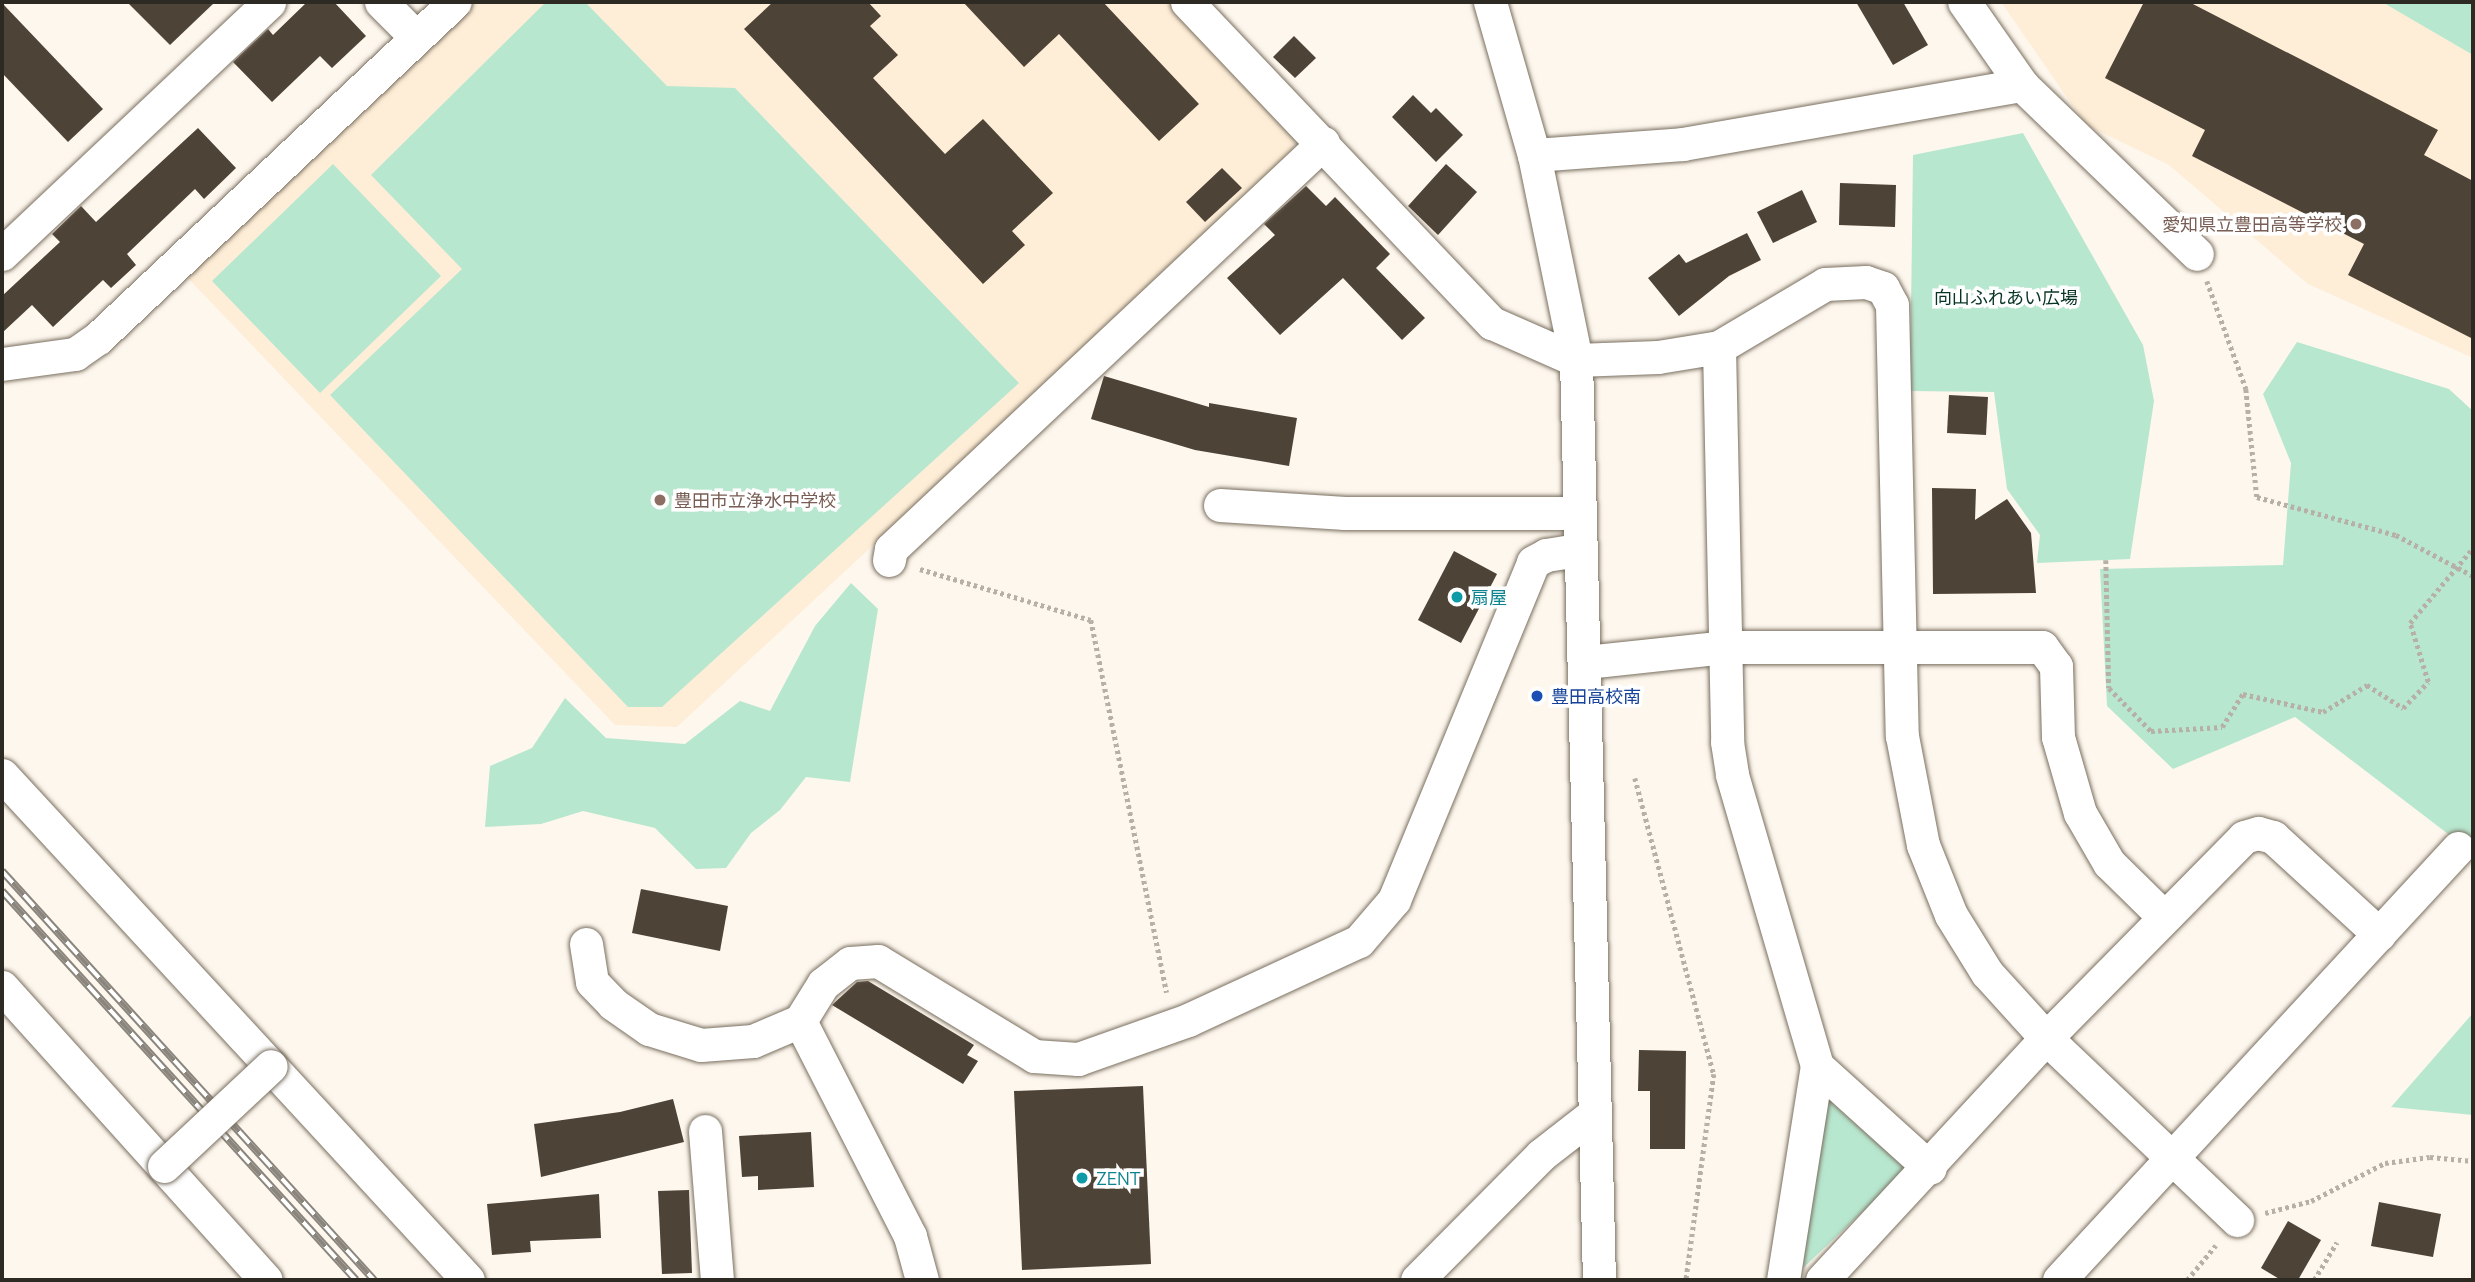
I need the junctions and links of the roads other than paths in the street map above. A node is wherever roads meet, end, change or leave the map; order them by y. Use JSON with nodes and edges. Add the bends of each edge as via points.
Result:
{"nodes":[{"id":1,"x":269,"y":2,"type":"edge"},
{"id":2,"x":381,"y":2,"type":"edge"},
{"id":3,"x":454,"y":2,"type":"edge"},
{"id":4,"x":1187,"y":2,"type":"edge"},
{"id":5,"x":1490,"y":2,"type":"edge"},
{"id":6,"x":1964,"y":2,"type":"edge"},
{"id":7,"x":416,"y":37,"type":"junction"},
{"id":8,"x":2022,"y":85,"type":"junction"},
{"id":9,"x":1322,"y":143,"type":"junction"},
{"id":10,"x":1534,"y":155,"type":"junction"},
{"id":11,"x":2,"y":254,"type":"edge"},
{"id":12,"x":2197,"y":254,"type":"road end"},
{"id":13,"x":1719,"y":347,"type":"junction"},
{"id":14,"x":1576,"y":360,"type":"junction"},
{"id":15,"x":2,"y":364,"type":"edge"},
{"id":16,"x":1220,"y":505,"type":"dead end"},
{"id":17,"x":1580,"y":513,"type":"junction"},
{"id":18,"x":1579,"y":550,"type":"junction"},
{"id":19,"x":889,"y":560,"type":"road end"},
{"id":20,"x":1899,"y":645,"type":"junction"},
{"id":21,"x":1727,"y":647,"type":"junction"},
{"id":22,"x":1586,"y":662,"type":"junction"},
{"id":23,"x":2,"y":775,"type":"edge"},
{"id":24,"x":2458,"y":848,"type":"dead end"},
{"id":25,"x":2164,"y":917,"type":"junction"},
{"id":26,"x":2379,"y":934,"type":"junction"},
{"id":27,"x":586,"y":944,"type":"dead end"},
{"id":28,"x":2,"y":987,"type":"edge"},
{"id":29,"x":800,"y":1021,"type":"junction"},
{"id":30,"x":2046,"y":1038,"type":"junction"},
{"id":31,"x":271,"y":1066,"type":"junction"},
{"id":32,"x":1816,"y":1066,"type":"junction"},
{"id":33,"x":1595,"y":1113,"type":"junction"},
{"id":34,"x":705,"y":1131,"type":"dead end"},
{"id":35,"x":2173,"y":1161,"type":"junction"},
{"id":36,"x":164,"y":1166,"type":"junction"},
{"id":37,"x":1930,"y":1168,"type":"junction"},
{"id":38,"x":2237,"y":1220,"type":"road end"},
{"id":39,"x":266,"y":1280,"type":"edge"},
{"id":40,"x":468,"y":1280,"type":"edge"},
{"id":41,"x":717,"y":1280,"type":"edge"},
{"id":42,"x":922,"y":1280,"type":"edge"},
{"id":43,"x":1417,"y":1280,"type":"edge"},
{"id":44,"x":1599,"y":1280,"type":"edge"},
{"id":45,"x":1783,"y":1280,"type":"edge"},
{"id":46,"x":1822,"y":1280,"type":"edge"},
{"id":47,"x":2059,"y":1280,"type":"edge"}],
"edges":[{"from":1,"to":11,"type":"street"},
{"from":2,"to":7,"type":"street"},
{"from":3,"to":7,"type":"street"},
{"from":4,"to":9,"type":"street"},
{"from":5,"to":10,"type":"street"},
{"from":6,"to":8,"type":"street"},
{"from":7,"to":15,"type":"street","via":[[97,338],[75,354]]},
{"from":8,"to":10,"type":"street","via":[[1683,144]]},
{"from":8,"to":12,"type":"street"},
{"from":9,"to":14,"type":"street","via":[[1492,323]]},
{"from":9,"to":19,"type":"street","via":[[891,549]]},
{"from":10,"to":14,"type":"street"},
{"from":13,"to":14,"type":"street","via":[[1658,357]]},
{"from":13,"to":20,"type":"street","via":[[1825,284],[1866,282],[1883,288],[1888,297]]},
{"from":13,"to":21,"type":"street"},
{"from":14,"to":17,"type":"street"},
{"from":16,"to":17,"type":"street","via":[[1345,513]]},
{"from":17,"to":18,"type":"street"},
{"from":18,"to":22,"type":"street"},
{"from":18,"to":29,"type":"street","via":[[1533,562],[1394,900],[1359,941],[1174,1023],[1079,1059],[1034,1056],[878,961],[850,963],[808,1002]]},
{"from":20,"to":21,"type":"street"},
{"from":20,"to":25,"type":"street","via":[[2034,643],[2048,652],[2056,666],[2058,737],[2080,813],[2109,863]]},
{"from":20,"to":30,"type":"street","via":[[1906,775],[1923,845],[1951,915],[1973,951]]},
{"from":21,"to":22,"type":"street"},
{"from":21,"to":32,"type":"street","via":[[1727,742],[1732,775]]},
{"from":22,"to":33,"type":"street"},
{"from":23,"to":31,"type":"street"},
{"from":24,"to":26,"type":"street"},
{"from":25,"to":26,"type":"street","via":[[2239,841],[2265,833]]},
{"from":25,"to":30,"type":"street"},
{"from":26,"to":35,"type":"street"},
{"from":27,"to":29,"type":"street","via":[[592,982],[613,1004],[649,1029],[701,1045],[753,1041]]},
{"from":28,"to":36,"type":"street"},
{"from":29,"to":42,"type":"street","via":[[910,1236]]},
{"from":30,"to":35,"type":"street"},
{"from":30,"to":37,"type":"street"},
{"from":31,"to":36,"type":"street","bridge":true},
{"from":31,"to":40,"type":"street"},
{"from":32,"to":37,"type":"street"},
{"from":32,"to":45,"type":"street"},
{"from":33,"to":43,"type":"street","via":[[1541,1155]]},
{"from":33,"to":44,"type":"street"},
{"from":34,"to":41,"type":"street"},
{"from":35,"to":38,"type":"street"},
{"from":35,"to":47,"type":"street"},
{"from":36,"to":39,"type":"street"},
{"from":37,"to":46,"type":"street"}]}
